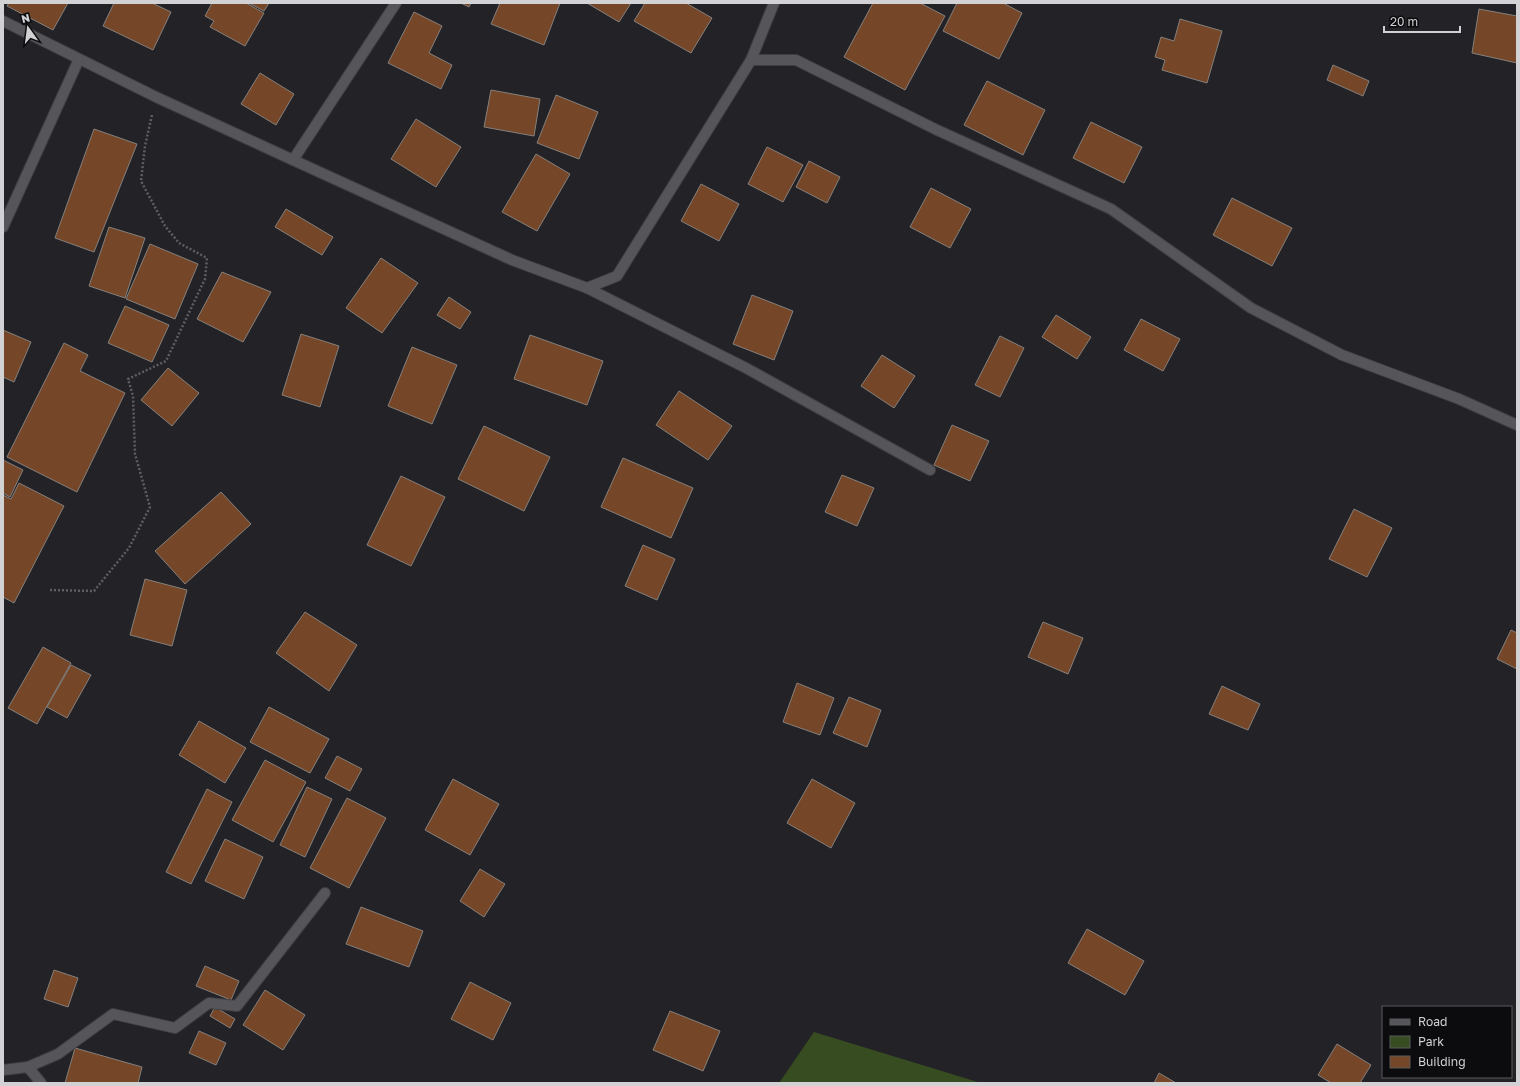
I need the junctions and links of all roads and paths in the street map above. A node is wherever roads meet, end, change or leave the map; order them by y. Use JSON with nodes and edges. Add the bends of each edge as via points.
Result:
{"nodes":[{"id":1,"x":396,"y":3,"type":"edge"},
{"id":2,"x":774,"y":3,"type":"edge"},
{"id":3,"x":3,"y":21,"type":"edge"},
{"id":4,"x":79,"y":59,"type":"junction"},
{"id":5,"x":751,"y":60,"type":"junction"},
{"id":6,"x":156,"y":97,"type":"junction"},
{"id":7,"x":293,"y":160,"type":"junction"},
{"id":8,"x":3,"y":227,"type":"edge"},
{"id":9,"x":587,"y":288,"type":"junction"},
{"id":10,"x":1517,"y":425,"type":"edge"},
{"id":11,"x":930,"y":470,"type":"dead end"},
{"id":12,"x":50,"y":590,"type":"dead end"},
{"id":13,"x":325,"y":893,"type":"dead end"},
{"id":14,"x":28,"y":1067,"type":"junction"},
{"id":15,"x":3,"y":1070,"type":"edge"},
{"id":16,"x":41,"y":1083,"type":"edge"}],
"edges":[{"from":1,"to":7,"type":"street"},
{"from":2,"to":5,"type":"street"},
{"from":3,"to":4,"type":"street"},
{"from":4,"to":6,"type":"street"},
{"from":4,"to":8,"type":"street"},
{"from":5,"to":9,"type":"street","via":[[617,276]]},
{"from":5,"to":10,"type":"street","via":[[796,60],[937,130],[1111,209],[1251,308],[1342,355],[1459,399]]},
{"from":6,"to":7,"type":"street"},
{"from":6,"to":12,"type":"path","via":[[145,146],[141,181],[165,226],[179,243],[207,258],[205,279],[166,361],[128,379],[133,396],[136,454],[150,507],[129,548],[94,591]]},
{"from":7,"to":9,"type":"street","via":[[512,260]]},
{"from":9,"to":11,"type":"street","via":[[746,368]]},
{"from":13,"to":14,"type":"street","via":[[237,1006],[209,1003],[175,1028],[113,1014],[58,1054]]},
{"from":14,"to":15,"type":"street"},
{"from":14,"to":16,"type":"street"}]}
